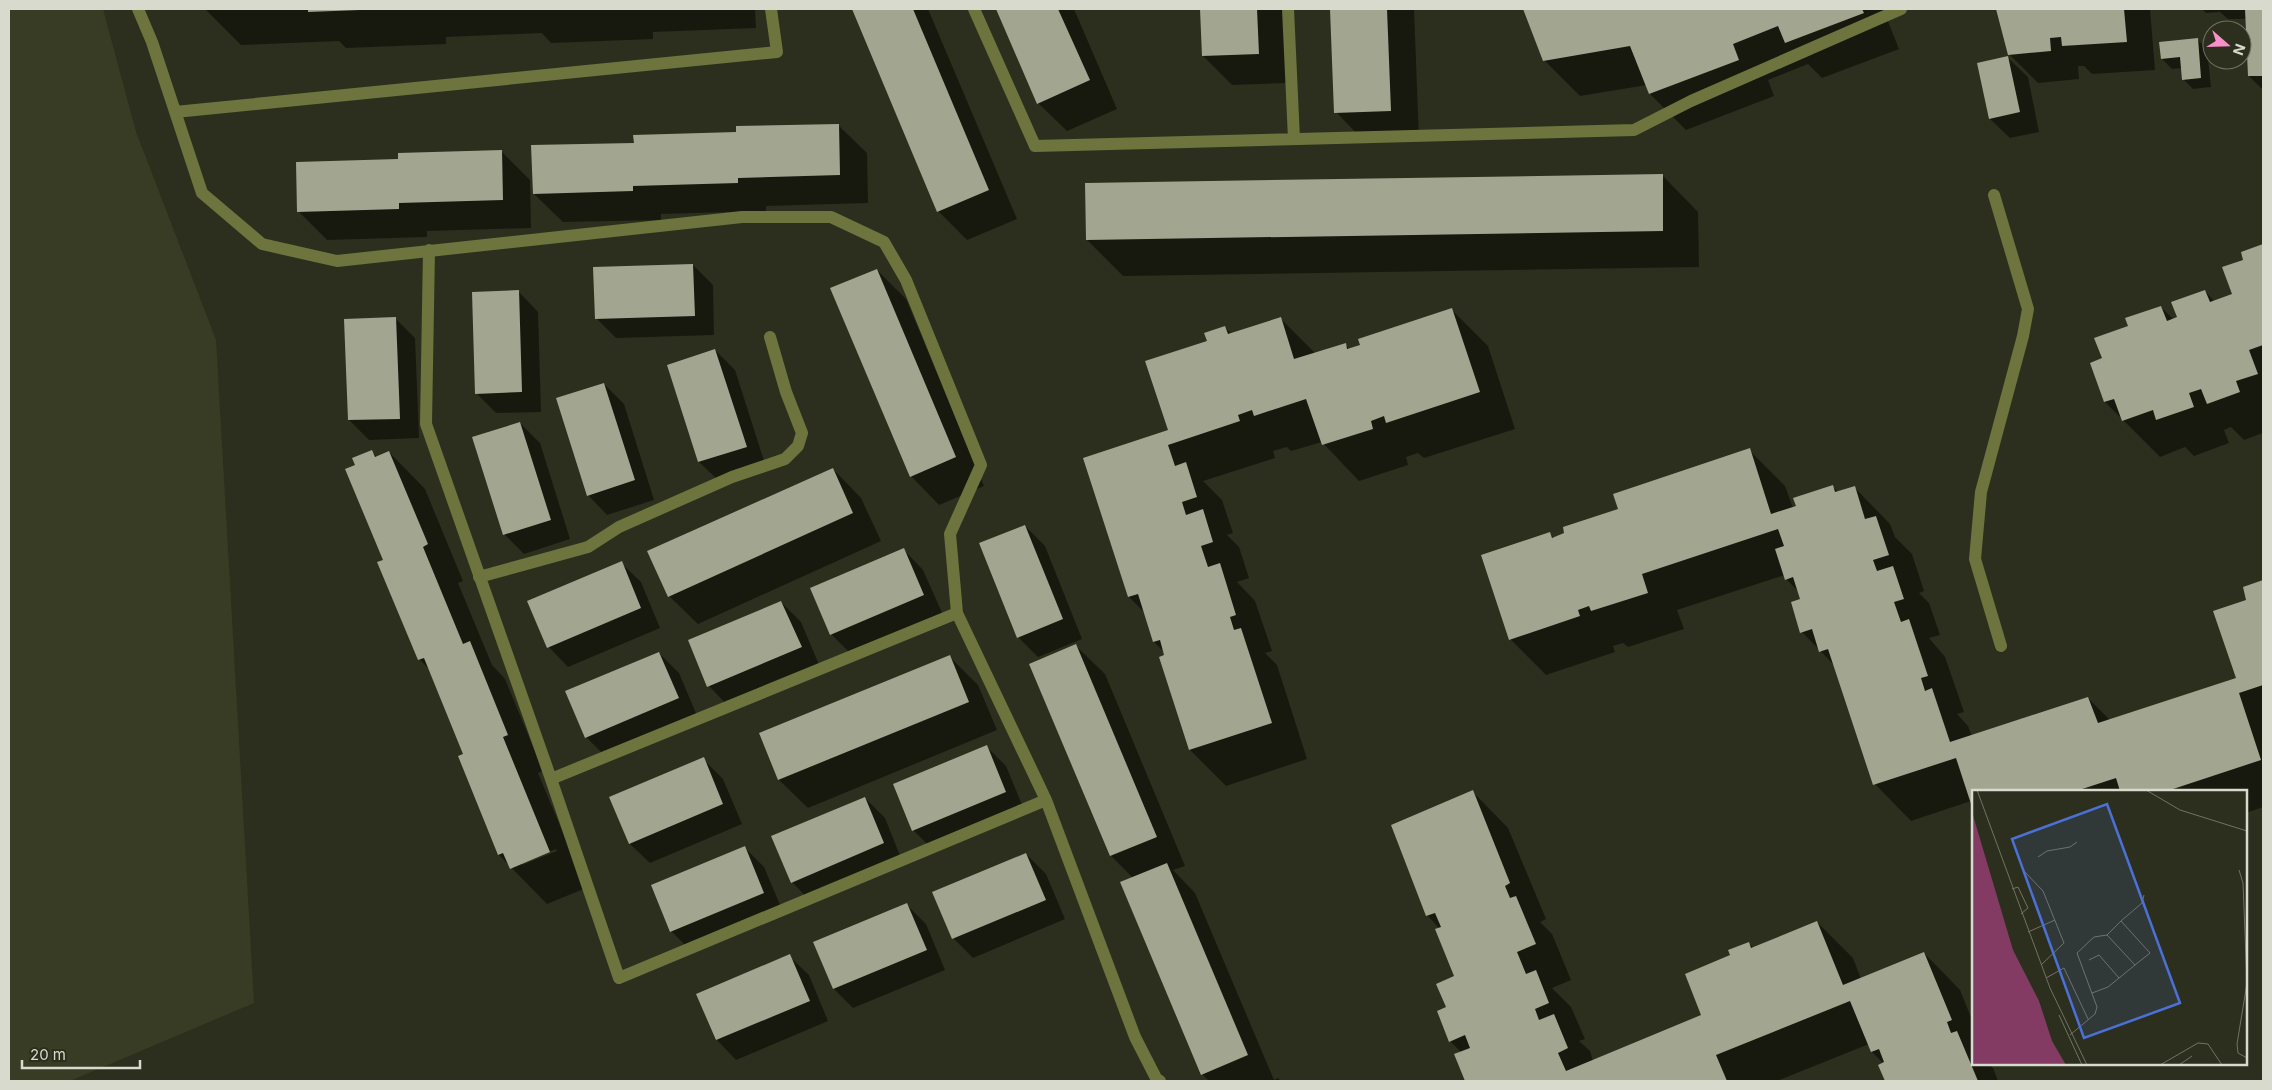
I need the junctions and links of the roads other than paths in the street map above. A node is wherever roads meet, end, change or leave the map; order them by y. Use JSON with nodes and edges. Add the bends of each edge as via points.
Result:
{"nodes":[{"id":1,"x":138,"y":9,"type":"edge"},
{"id":2,"x":771,"y":9,"type":"edge"},
{"id":3,"x":974,"y":9,"type":"edge"},
{"id":4,"x":1288,"y":9,"type":"edge"},
{"id":5,"x":1901,"y":9,"type":"edge"},
{"id":6,"x":175,"y":112,"type":"junction"},
{"id":7,"x":1294,"y":139,"type":"junction"},
{"id":8,"x":1994,"y":195,"type":"dead end"},
{"id":9,"x":429,"y":250,"type":"junction"},
{"id":10,"x":770,"y":337,"type":"dead end"},
{"id":11,"x":480,"y":578,"type":"junction"},
{"id":12,"x":957,"y":613,"type":"junction"},
{"id":13,"x":2001,"y":646,"type":"dead end"},
{"id":14,"x":551,"y":778,"type":"junction"},
{"id":15,"x":1046,"y":800,"type":"junction"},
{"id":16,"x":1160,"y":1081,"type":"edge"}],
"edges":[{"from":1,"to":6,"type":"street"},
{"from":2,"to":6,"type":"street","via":[[777,52]]},
{"from":3,"to":7,"type":"street","via":[[1035,146]]},
{"from":4,"to":7,"type":"street"},
{"from":5,"to":7,"type":"street","via":[[1690,101],[1634,130]]},
{"from":6,"to":9,"type":"street","via":[[202,193],[262,244],[337,261]]},
{"from":8,"to":13,"type":"street","via":[[2028,309],[2024,336],[1982,492],[1975,559]]},
{"from":9,"to":11,"type":"street","via":[[426,424]]},
{"from":9,"to":12,"type":"street","via":[[742,217],[831,217],[884,242],[906,280],[981,465],[950,534]]},
{"from":10,"to":11,"type":"street","via":[[802,433],[798,446],[785,459],[732,477],[618,527],[588,547]]},
{"from":11,"to":14,"type":"street"},
{"from":12,"to":14,"type":"street"},
{"from":12,"to":15,"type":"street"},
{"from":14,"to":15,"type":"street","via":[[619,978]]},
{"from":15,"to":16,"type":"street","via":[[1135,1037]]}]}
